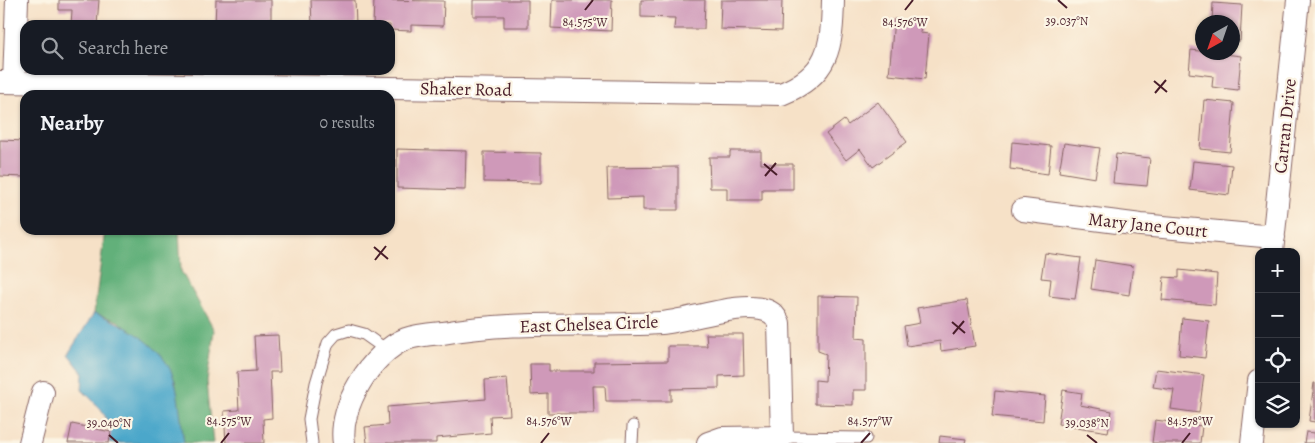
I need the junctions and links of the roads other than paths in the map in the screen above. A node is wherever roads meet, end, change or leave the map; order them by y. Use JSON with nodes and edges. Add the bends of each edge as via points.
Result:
{"nodes":[{"id":1,"x":17,"y":0,"type":"edge"},
{"id":2,"x":833,"y":0,"type":"edge"},
{"id":3,"x":1298,"y":0,"type":"edge"},
{"id":4,"x":7,"y":82,"type":"edge"},
{"id":5,"x":1022,"y":210,"type":"dead end"},
{"id":6,"x":1273,"y":244,"type":"edge"},
{"id":7,"x":388,"y":351,"type":"junction"},
{"id":8,"x":1259,"y":383,"type":"edge"},
{"id":9,"x":43,"y":392,"type":"dead end"},
{"id":10,"x":632,"y":426,"type":"dead end"},
{"id":11,"x":782,"y":437,"type":"junction"},
{"id":12,"x":866,"y":438,"type":"dead end"},
{"id":13,"x":30,"y":443,"type":"edge"},
{"id":14,"x":312,"y":443,"type":"edge"},
{"id":15,"x":344,"y":443,"type":"edge"},
{"id":16,"x":632,"y":443,"type":"edge"},
{"id":17,"x":708,"y":443,"type":"edge"},
{"id":18,"x":1252,"y":443,"type":"edge"}],
"edges":[{"from":1,"to":4,"type":"street"},
{"from":2,"to":4,"type":"street","name":"Shaker Road","via":[[831,40],[824,64],[809,79],[781,94]]},
{"from":3,"to":6,"type":"street","name":"Carran Drive"},
{"from":5,"to":6,"type":"street","name":"Mary Jane Court"},
{"from":7,"to":11,"type":"street","name":"East Chelsea Circle","via":[[406,339],[465,329],[665,322],[713,311],[761,308],[772,312],[779,323]]},
{"from":7,"to":14,"type":"lane","via":[[364,334],[349,330],[336,334],[328,343],[309,419]]},
{"from":7,"to":15,"type":"street","name":"East Chelsea Circle","via":[[364,376],[353,394],[345,412]]},
{"from":8,"to":18,"type":"street"},
{"from":9,"to":13,"type":"street"},
{"from":10,"to":16,"type":"lane"},
{"from":11,"to":12,"type":"lane"},
{"from":11,"to":17,"type":"street","via":[[722,438]]}]}
